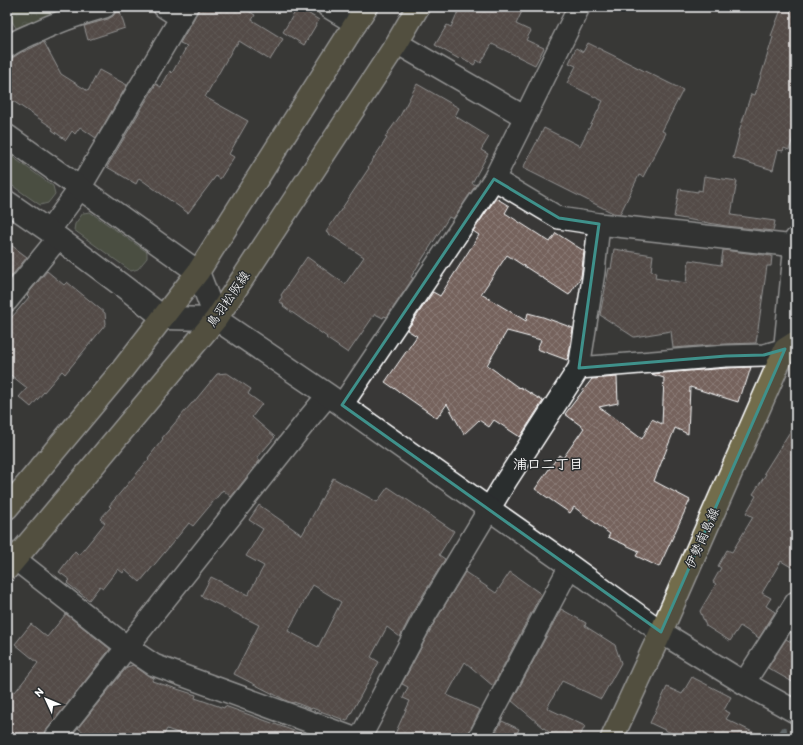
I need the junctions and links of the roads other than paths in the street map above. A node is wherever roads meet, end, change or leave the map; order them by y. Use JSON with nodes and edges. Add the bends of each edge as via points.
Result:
{"nodes":[{"id":1,"x":105,"y":7,"type":"edge"},
{"id":2,"x":328,"y":7,"type":"edge"},
{"id":3,"x":418,"y":7,"type":"edge"},
{"id":4,"x":579,"y":7,"type":"edge"},
{"id":5,"x":177,"y":11,"type":"edge"},
{"id":6,"x":361,"y":15,"type":"edge"},
{"id":7,"x":397,"y":44,"type":"junction"},
{"id":8,"x":7,"y":47,"type":"edge"},
{"id":9,"x":525,"y":117,"type":"junction"},
{"id":10,"x":7,"y":136,"type":"edge"},
{"id":11,"x":494,"y":179,"type":"junction"},
{"id":12,"x":80,"y":188,"type":"junction"},
{"id":13,"x":7,"y":202,"type":"edge"},
{"id":14,"x":599,"y":224,"type":"junction"},
{"id":15,"x":54,"y":235,"type":"junction"},
{"id":16,"x":795,"y":243,"type":"edge"},
{"id":17,"x":198,"y":272,"type":"junction"},
{"id":18,"x":7,"y":301,"type":"edge"},
{"id":19,"x":164,"y":318,"type":"junction"},
{"id":20,"x":216,"y":319,"type":"junction"},
{"id":21,"x":791,"y":346,"type":"edge"},
{"id":22,"x":579,"y":368,"type":"junction"},
{"id":23,"x":335,"y":400,"type":"junction"},
{"id":24,"x":7,"y":508,"type":"edge"},
{"id":25,"x":489,"y":509,"type":"junction"},
{"id":26,"x":11,"y":564,"type":"edge"},
{"id":27,"x":570,"y":566,"type":"junction"},
{"id":28,"x":796,"y":602,"type":"edge"},
{"id":29,"x":661,"y":632,"type":"junction"},
{"id":30,"x":127,"y":647,"type":"junction"},
{"id":31,"x":744,"y":682,"type":"junction"},
{"id":32,"x":796,"y":712,"type":"edge"},
{"id":33,"x":64,"y":734,"type":"edge"},
{"id":34,"x":354,"y":738,"type":"edge"},
{"id":35,"x":360,"y":738,"type":"edge"},
{"id":36,"x":479,"y":738,"type":"edge"},
{"id":37,"x":612,"y":738,"type":"edge"}],
"edges":[{"from":1,"to":8,"type":"street","via":[[49,26]]},
{"from":2,"to":6,"type":"street"},
{"from":3,"to":7,"type":"main road","name":"鳥羽松阪線"},
{"from":4,"to":9,"type":"street"},
{"from":5,"to":12,"type":"street"},
{"from":6,"to":17,"type":"main road"},
{"from":7,"to":9,"type":"street"},
{"from":7,"to":20,"type":"main road","name":"鳥羽松阪線"},
{"from":9,"to":11,"type":"street"},
{"from":10,"to":12,"type":"street"},
{"from":11,"to":14,"type":"street","via":[[560,218]]},
{"from":11,"to":23,"type":"street"},
{"from":12,"to":15,"type":"street"},
{"from":12,"to":17,"type":"street"},
{"from":13,"to":15,"type":"street"},
{"from":14,"to":16,"type":"street"},
{"from":14,"to":22,"type":"street"},
{"from":15,"to":18,"type":"street"},
{"from":15,"to":19,"type":"street"},
{"from":16,"to":21,"type":"street"},
{"from":17,"to":19,"type":"main road"},
{"from":17,"to":20,"type":"street"},
{"from":19,"to":20,"type":"street"},
{"from":19,"to":24,"type":"main road"},
{"from":20,"to":23,"type":"street"},
{"from":20,"to":26,"type":"main road","name":"鳥羽松阪線"},
{"from":21,"to":22,"type":"street","via":[[764,355]]},
{"from":21,"to":29,"type":"main road","name":"伊勢南島線"},
{"from":22,"to":25,"type":"street"},
{"from":23,"to":25,"type":"street"},
{"from":23,"to":30,"type":"street","via":[[309,418]]},
{"from":25,"to":27,"type":"street"},
{"from":25,"to":35,"type":"street","via":[[423,619]]},
{"from":26,"to":30,"type":"street"},
{"from":27,"to":29,"type":"street"},
{"from":27,"to":36,"type":"street"},
{"from":28,"to":31,"type":"street"},
{"from":29,"to":31,"type":"street"},
{"from":29,"to":37,"type":"main road","name":"伊勢南島線"},
{"from":30,"to":33,"type":"street"},
{"from":30,"to":34,"type":"street","via":[[154,665]]},
{"from":31,"to":32,"type":"street"}]}
